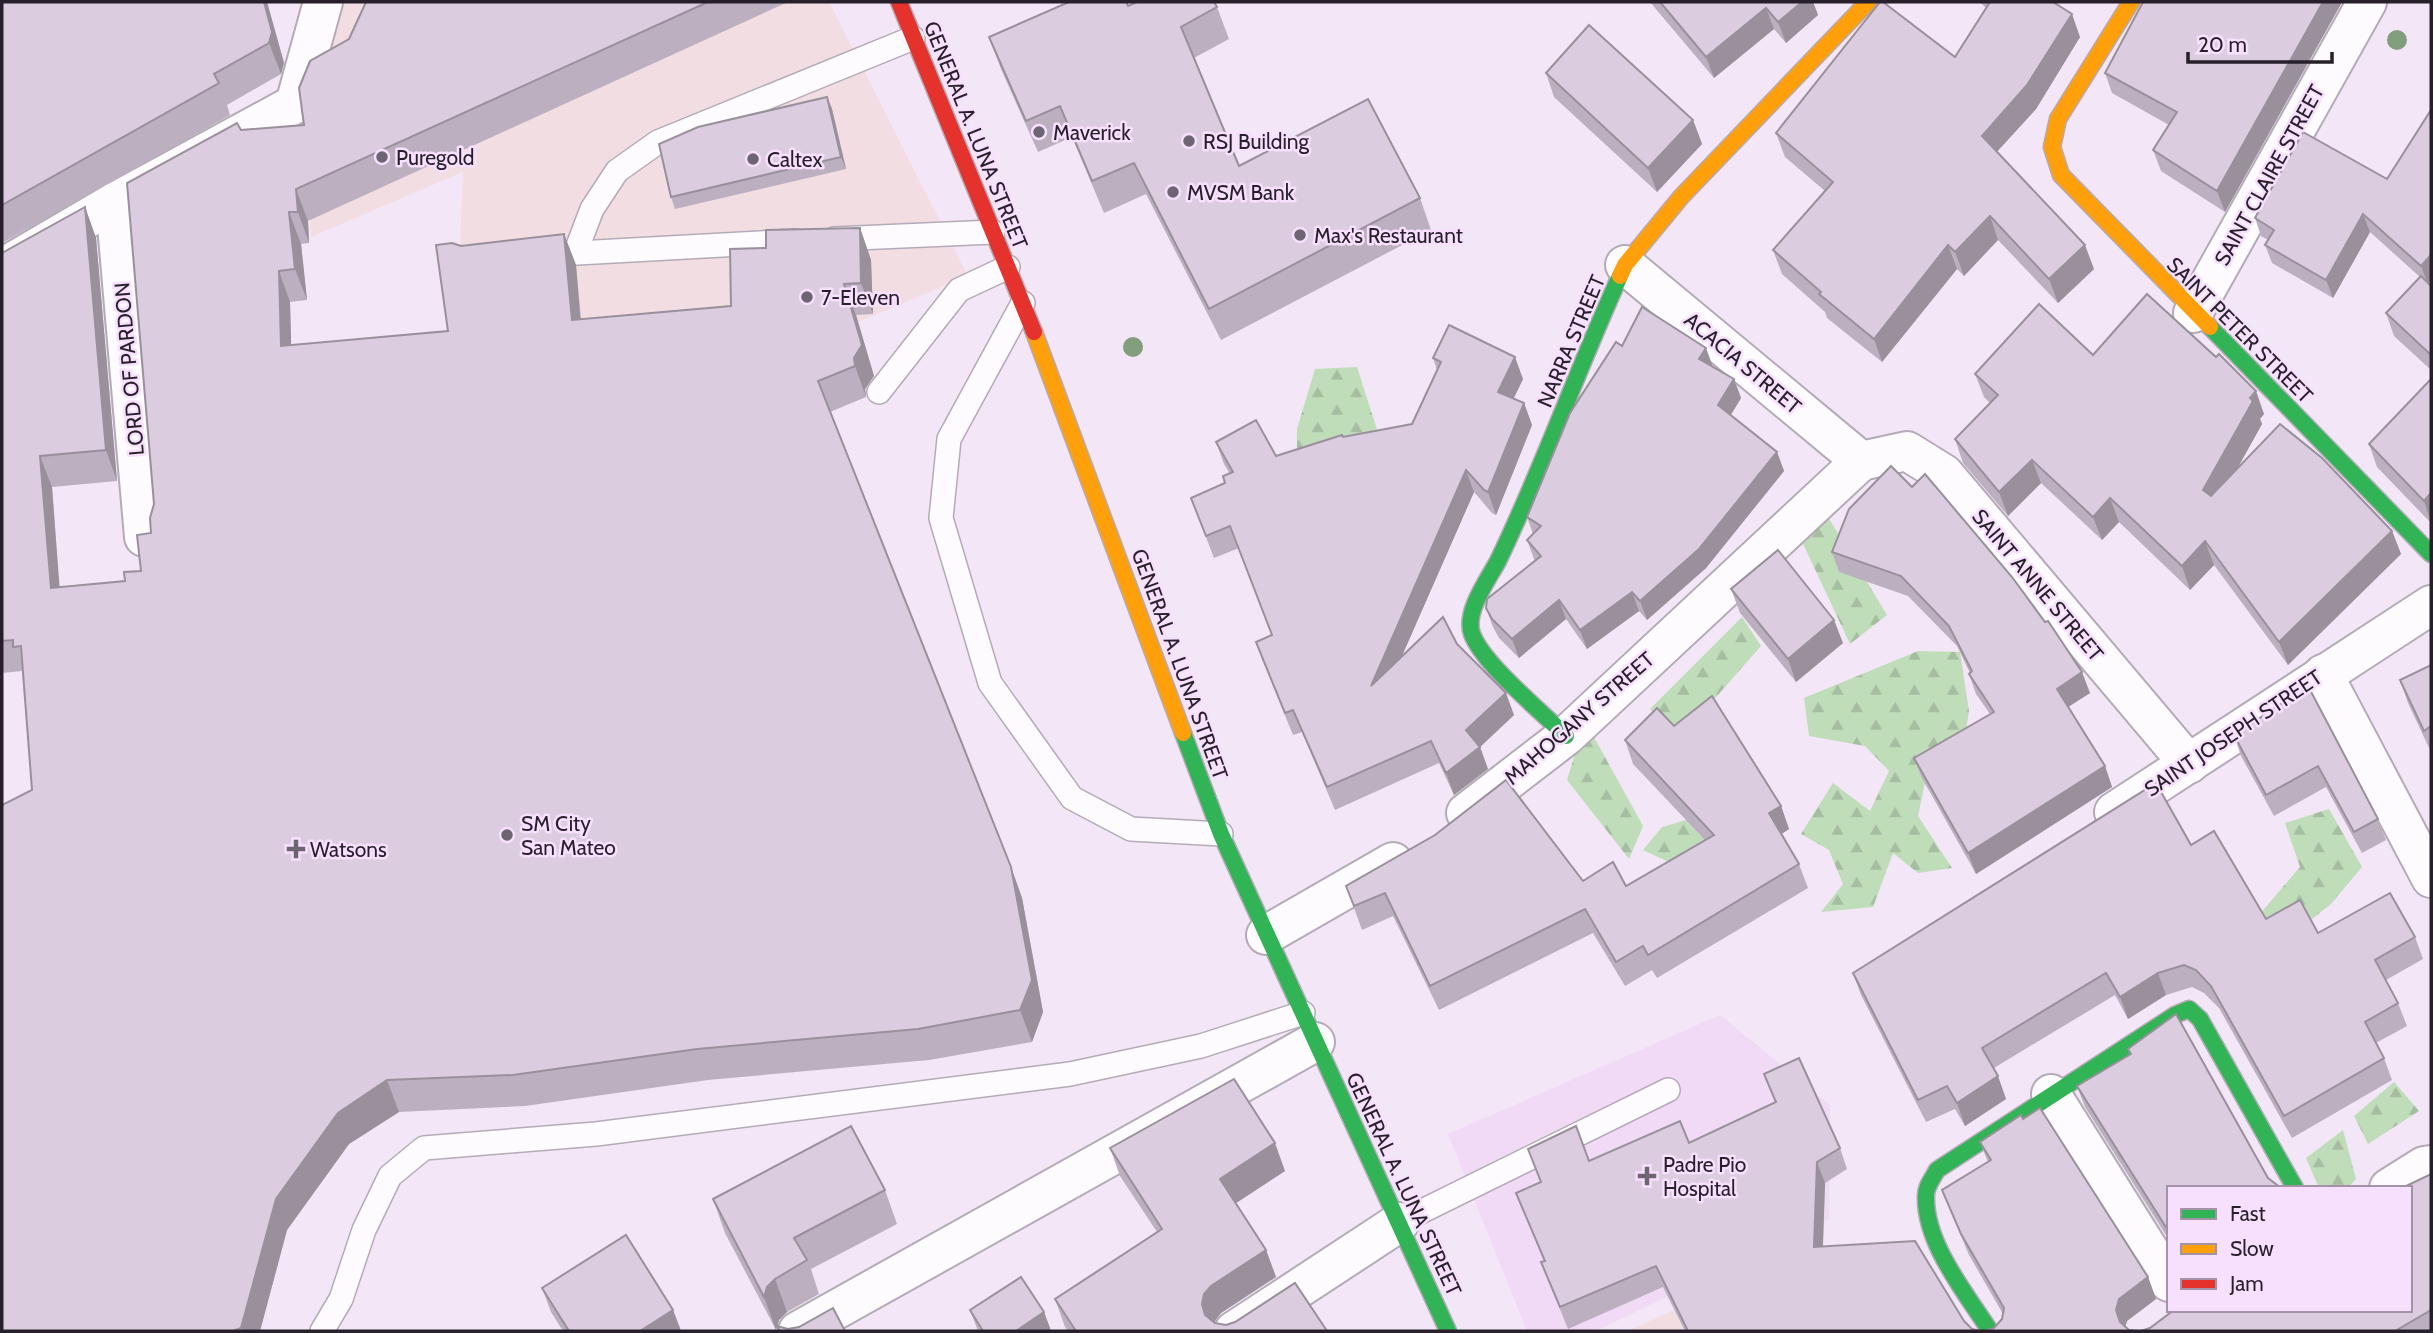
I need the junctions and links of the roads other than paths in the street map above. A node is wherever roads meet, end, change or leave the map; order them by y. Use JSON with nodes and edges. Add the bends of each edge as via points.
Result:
{"nodes":[{"id":1,"x":323,"y":2,"type":"edge"},
{"id":2,"x":898,"y":2,"type":"edge"},
{"id":3,"x":1868,"y":2,"type":"edge"},
{"id":4,"x":2131,"y":2,"type":"edge"},
{"id":5,"x":2367,"y":2,"type":"edge"},
{"id":6,"x":913,"y":38,"type":"junction"},
{"id":7,"x":115,"y":202,"type":"junction"},
{"id":8,"x":993,"y":232,"type":"junction"},
{"id":9,"x":576,"y":251,"type":"junction"},
{"id":10,"x":524,"y":257,"type":"edge"},
{"id":11,"x":1625,"y":265,"type":"junction"},
{"id":12,"x":1008,"y":267,"type":"junction"},
{"id":13,"x":2,"y":268,"type":"edge"},
{"id":14,"x":1023,"y":303,"type":"junction"},
{"id":15,"x":2193,"y":313,"type":"junction"},
{"id":16,"x":879,"y":392,"type":"dead end"},
{"id":17,"x":1861,"y":461,"type":"junction"},
{"id":18,"x":144,"y":537,"type":"edge"},
{"id":19,"x":2431,"y":555,"type":"edge"},
{"id":20,"x":2431,"y":605,"type":"edge"},
{"id":21,"x":2323,"y":674,"type":"junction"},
{"id":22,"x":1566,"y":736,"type":"junction"},
{"id":23,"x":2189,"y":764,"type":"junction"},
{"id":24,"x":2083,"y":832,"type":"edge"},
{"id":25,"x":1222,"y":834,"type":"junction"},
{"id":26,"x":2431,"y":878,"type":"edge"},
{"id":27,"x":1266,"y":934,"type":"junction"},
{"id":28,"x":1309,"y":1027,"type":"junction"},
{"id":29,"x":1668,"y":1090,"type":"dead end"},
{"id":30,"x":2051,"y":1094,"type":"junction"},
{"id":31,"x":2431,"y":1166,"type":"edge"},
{"id":32,"x":2294,"y":1186,"type":"edge"},
{"id":33,"x":2392,"y":1186,"type":"edge"},
{"id":34,"x":1400,"y":1222,"type":"junction"},
{"id":35,"x":2167,"y":1296,"type":"edge"},
{"id":36,"x":322,"y":1331,"type":"edge"},
{"id":37,"x":798,"y":1331,"type":"edge"},
{"id":38,"x":1234,"y":1331,"type":"edge"},
{"id":39,"x":1448,"y":1331,"type":"edge"},
{"id":40,"x":1990,"y":1331,"type":"edge"}],
"edges":[{"from":1,"to":7,"type":"street","via":[[295,104]]},
{"from":2,"to":6,"type":"street","name":"GENERAL A. LUNA STREET"},
{"from":3,"to":11,"type":"street","name":"NARRA STREET","via":[[1681,197]]},
{"from":4,"to":15,"type":"street","name":"SAINT PETER STREET","via":[[2058,119],[2052,147],[2061,175]]},
{"from":5,"to":15,"type":"street","name":"SAINT CLAIRE STREET"},
{"from":6,"to":8,"type":"street","name":"GENERAL A. LUNA STREET"},
{"from":6,"to":9,"type":"lane","via":[[659,142],[617,171],[592,209]]},
{"from":7,"to":13,"type":"street"},
{"from":7,"to":18,"type":"street","name":"LORD OF PARDON"},
{"from":8,"to":9,"type":"lane"},
{"from":8,"to":12,"type":"street","name":"GENERAL A. LUNA STREET"},
{"from":9,"to":10,"type":"lane"},
{"from":11,"to":17,"type":"street","name":"ACACIA STREET"},
{"from":11,"to":22,"type":"street","name":"NARRA STREET","via":[[1518,519],[1472,613],[1471,632],[1481,651]]},
{"from":12,"to":14,"type":"street","name":"GENERAL A. LUNA STREET"},
{"from":12,"to":16,"type":"lane","via":[[959,290]]},
{"from":14,"to":25,"type":"street","name":"GENERAL A. LUNA STREET"},
{"from":14,"to":25,"type":"lane","via":[[949,439],[942,518],[990,682],[1072,799],[1131,829]]},
{"from":15,"to":19,"type":"street","name":"SAINT PETER STREET","via":[[2378,496]]},
{"from":17,"to":22,"type":"street","name":"MAHOGANY STREET"},
{"from":17,"to":23,"type":"street","name":"SAINT ANNE STREET","via":[[1907,451],[1944,474]]},
{"from":20,"to":21,"type":"street","name":"SAINT JOSEPH STREET"},
{"from":21,"to":23,"type":"street","name":"SAINT JOSEPH STREET"},
{"from":21,"to":26,"type":"street"},
{"from":22,"to":27,"type":"street","name":"MAHOGANY STREET","via":[[1432,839]]},
{"from":23,"to":24,"type":"street","name":"SAINT JOSEPH STREET"},
{"from":25,"to":27,"type":"street","name":"GENERAL A. LUNA STREET"},
{"from":27,"to":28,"type":"street","name":"GENERAL A. LUNA STREET"},
{"from":28,"to":34,"type":"street","name":"GENERAL A. LUNA STREET"},
{"from":28,"to":36,"type":"lane","via":[[1070,1074],[596,1134],[424,1148],[390,1176],[364,1230],[341,1299]]},
{"from":28,"to":37,"type":"street"},
{"from":29,"to":34,"type":"lane"},
{"from":30,"to":32,"type":"street","via":[[2189,1009],[2200,1019]]},
{"from":30,"to":35,"type":"street"},
{"from":30,"to":40,"type":"street","via":[[1937,1170],[1926,1191],[1928,1214],[1947,1261]]},
{"from":31,"to":33,"type":"street"},
{"from":34,"to":38,"type":"street"},
{"from":34,"to":39,"type":"street","name":"GENERAL A. LUNA STREET"}]}
